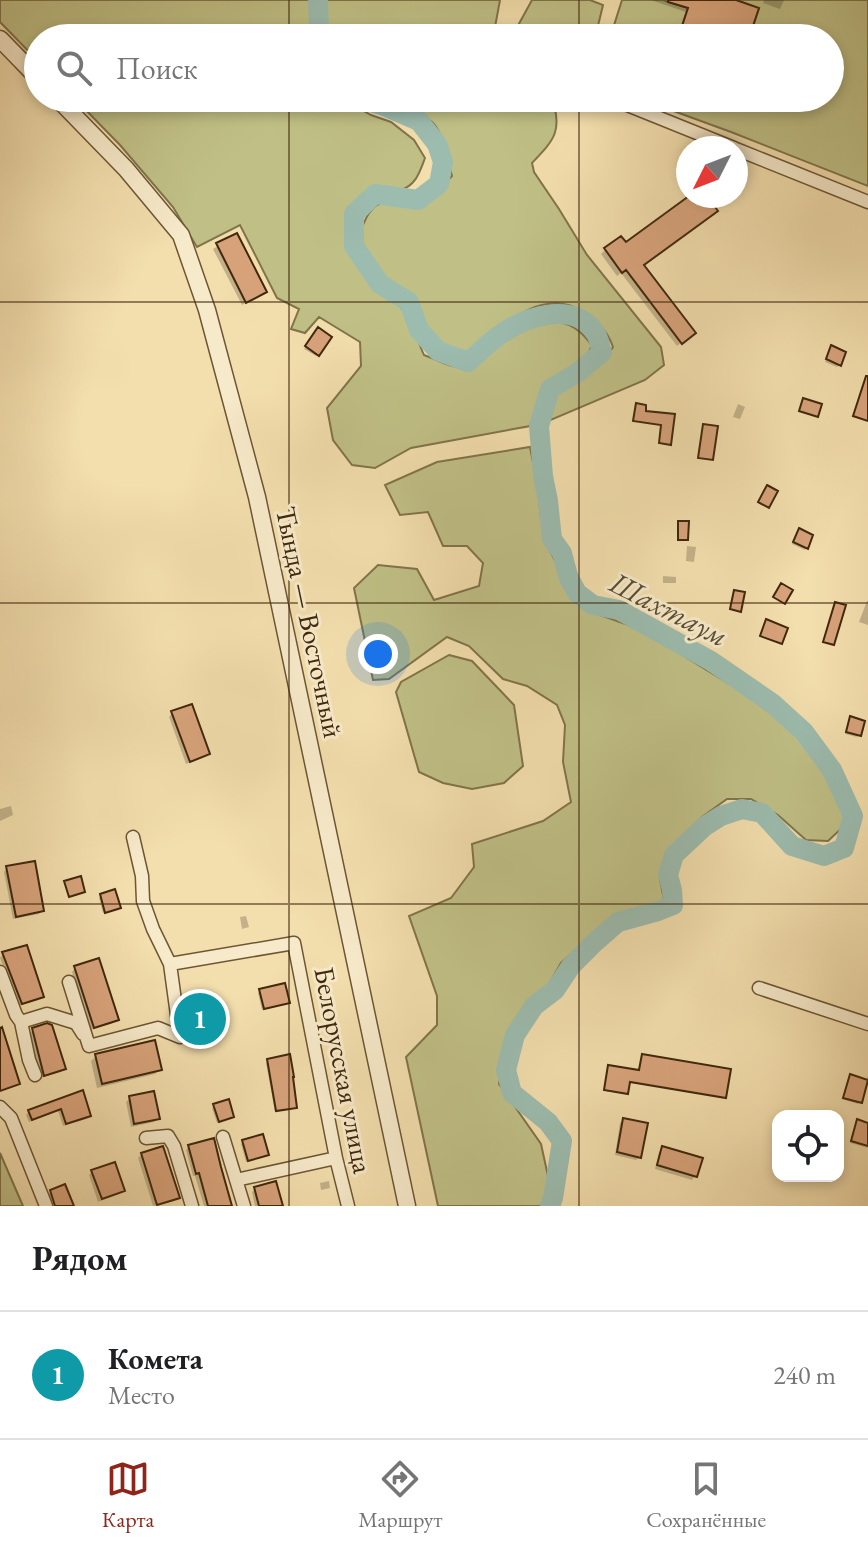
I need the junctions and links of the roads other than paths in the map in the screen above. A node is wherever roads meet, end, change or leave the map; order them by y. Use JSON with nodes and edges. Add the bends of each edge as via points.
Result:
{"nodes":[{"id":1,"x":0,"y":39,"type":"edge"},
{"id":2,"x":24,"y":64,"type":"edge"},
{"id":3,"x":71,"y":112,"type":"edge"},
{"id":4,"x":645,"y":112,"type":"edge"},
{"id":5,"x":705,"y":136,"type":"edge"},
{"id":6,"x":748,"y":153,"type":"edge"},
{"id":7,"x":868,"y":202,"type":"edge"},
{"id":8,"x":133,"y":837,"type":"dead end"},
{"id":9,"x":170,"y":964,"type":"junction"},
{"id":10,"x":0,"y":972,"type":"edge"},
{"id":11,"x":69,"y":982,"type":"dead end"},
{"id":12,"x":759,"y":988,"type":"dead end"},
{"id":13,"x":21,"y":1022,"type":"junction"},
{"id":14,"x":868,"y":1024,"type":"edge"},
{"id":15,"x":89,"y":1046,"type":"junction"},
{"id":16,"x":35,"y":1075,"type":"dead end"},
{"id":17,"x":0,"y":1107,"type":"edge"},
{"id":18,"x":223,"y":1137,"type":"dead end"},
{"id":19,"x":146,"y":1138,"type":"dead end"},
{"id":20,"x":336,"y":1158,"type":"junction"},
{"id":21,"x":236,"y":1180,"type":"junction"},
{"id":22,"x":46,"y":1206,"type":"edge"},
{"id":23,"x":192,"y":1206,"type":"edge"},
{"id":24,"x":244,"y":1206,"type":"edge"},
{"id":25,"x":348,"y":1206,"type":"edge"},
{"id":26,"x":407,"y":1206,"type":"edge"}],
"edges":[{"from":1,"to":2,"type":"street"},
{"from":3,"to":26,"type":"street","name":"Тында — Восточный","via":[[181,235],[207,310],[257,497]]},
{"from":4,"to":5,"type":"street"},
{"from":6,"to":7,"type":"street"},
{"from":8,"to":9,"type":"street","via":[[143,901]]},
{"from":9,"to":15,"type":"street","via":[[180,1037],[158,1028]]},
{"from":9,"to":20,"type":"street","name":"Белорусская улица","via":[[294,943]]},
{"from":10,"to":13,"type":"street"},
{"from":11,"to":15,"type":"street"},
{"from":12,"to":14,"type":"street"},
{"from":13,"to":15,"type":"street","via":[[58,1016],[76,1023]]},
{"from":13,"to":16,"type":"street"},
{"from":17,"to":22,"type":"street","via":[[11,1118]]},
{"from":18,"to":21,"type":"street"},
{"from":19,"to":23,"type":"street","via":[[168,1136]]},
{"from":20,"to":21,"type":"street"},
{"from":20,"to":25,"type":"street","name":"Белорусская улица"},
{"from":21,"to":24,"type":"street"}]}
